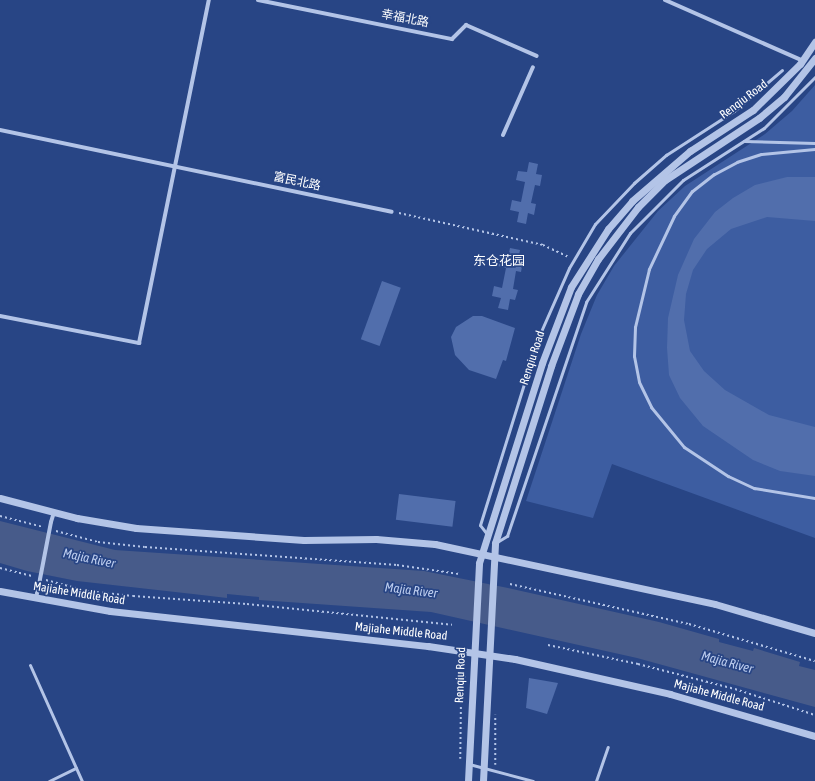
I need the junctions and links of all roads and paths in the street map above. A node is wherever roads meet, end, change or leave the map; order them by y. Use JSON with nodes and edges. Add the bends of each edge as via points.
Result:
{"nodes":[{"id":1,"x":210,"y":0,"type":"edge"},
{"id":2,"x":258,"y":0,"type":"edge"},
{"id":3,"x":665,"y":0,"type":"edge"},
{"id":4,"x":815,"y":42,"type":"edge"},
{"id":5,"x":537,"y":56,"type":"dead end"},
{"id":6,"x":815,"y":58,"type":"edge"},
{"id":7,"x":803,"y":60,"type":"junction"},
{"id":8,"x":533,"y":67,"type":"dead end"},
{"id":9,"x":782,"y":70,"type":"dead end"},
{"id":10,"x":815,"y":77,"type":"edge"},
{"id":11,"x":0,"y":130,"type":"edge"},
{"id":12,"x":503,"y":135,"type":"dead end"},
{"id":13,"x":744,"y":142,"type":"junction"},
{"id":14,"x":815,"y":144,"type":"edge"},
{"id":15,"x":815,"y":149,"type":"edge"},
{"id":16,"x":175,"y":167,"type":"junction"},
{"id":17,"x":392,"y":212,"type":"joint"},
{"id":18,"x":575,"y":259,"type":"junction"},
{"id":19,"x":0,"y":316,"type":"edge"},
{"id":20,"x":0,"y":498,"type":"edge"},
{"id":21,"x":815,"y":498,"type":"edge"},
{"id":22,"x":54,"y":512,"type":"junction"},
{"id":23,"x":0,"y":516,"type":"edge"},
{"id":24,"x":488,"y":534,"type":"junction"},
{"id":25,"x":495,"y":543,"type":"junction"},
{"id":26,"x":482,"y":552,"type":"junction"},
{"id":27,"x":495,"y":554,"type":"junction"},
{"id":28,"x":0,"y":568,"type":"edge"},
{"id":29,"x":459,"y":574,"type":"dead end"},
{"id":30,"x":41,"y":579,"type":"junction"},
{"id":31,"x":510,"y":584,"type":"dead end"},
{"id":32,"x":0,"y":591,"type":"edge"},
{"id":33,"x":36,"y":599,"type":"junction"},
{"id":34,"x":452,"y":625,"type":"dead end"},
{"id":35,"x":815,"y":633,"type":"edge"},
{"id":36,"x":548,"y":645,"type":"dead end"},
{"id":37,"x":472,"y":652,"type":"junction"},
{"id":38,"x":488,"y":654,"type":"junction"},
{"id":39,"x":815,"y":661,"type":"edge"},
{"id":40,"x":30,"y":665,"type":"dead end"},
{"id":41,"x":472,"y":669,"type":"junction"},
{"id":42,"x":815,"y":715,"type":"edge"},
{"id":43,"x":815,"y":736,"type":"edge"},
{"id":44,"x":608,"y":747,"type":"dead end"},
{"id":45,"x":460,"y":763,"type":"dead end"},
{"id":46,"x":469,"y":764,"type":"junction"},
{"id":47,"x":76,"y":768,"type":"junction"},
{"id":48,"x":483,"y":768,"type":"junction"},
{"id":49,"x":49,"y":781,"type":"edge"},
{"id":50,"x":82,"y":781,"type":"edge"},
{"id":51,"x":468,"y":781,"type":"edge"},
{"id":52,"x":482,"y":781,"type":"edge"},
{"id":53,"x":533,"y":781,"type":"edge"},
{"id":54,"x":596,"y":781,"type":"edge"}],
"edges":[{"from":1,"to":16,"type":"street"},
{"from":2,"to":5,"type":"street","name":"幸福北路","via":[[452,39],[459,29],[471,26]]},
{"from":3,"to":7,"type":"street"},
{"from":4,"to":7,"type":"street","name":"Renqiu Road"},
{"from":6,"to":25,"type":"street","name":"Renqiu Road","via":[[784,97],[759,118],[665,180],[638,207],[598,259],[578,294],[565,328]]},
{"from":7,"to":24,"type":"street","name":"Renqiu Road","via":[[754,110],[660,174],[632,201],[594,251],[571,287],[556,324]]},
{"from":8,"to":12,"type":"street"},
{"from":9,"to":18,"type":"lane","via":[[756,94],[666,155],[634,183],[595,224]]},
{"from":10,"to":13,"type":"lane","via":[[797,98]]},
{"from":11,"to":16,"type":"street","name":"富民北路"},
{"from":13,"to":14,"type":"lane"},
{"from":13,"to":25,"type":"lane","via":[[683,180],[630,233],[597,282],[579,324],[507,536]]},
{"from":15,"to":21,"type":"lane","via":[[785,150],[749,158],[714,174],[692,191],[674,216],[649,269],[635,327],[634,356],[639,382],[651,407],[684,447],[728,476],[754,488]]},
{"from":16,"to":17,"type":"street","name":"富民北路"},
{"from":16,"to":19,"type":"street","via":[[139,343]]},
{"from":17,"to":18,"type":"path","via":[[543,245]]},
{"from":18,"to":24,"type":"lane","via":[[556,295],[529,364],[480,525]]},
{"from":20,"to":22,"type":"street"},
{"from":22,"to":26,"type":"street","via":[[136,528],[304,540],[399,540]]},
{"from":22,"to":30,"type":"street","bridge":true},
{"from":23,"to":29,"type":"path","via":[[98,542],[397,565]]},
{"from":24,"to":26,"type":"street","name":"Renqiu Road"},
{"from":25,"to":27,"type":"street","name":"Renqiu Road"},
{"from":26,"to":27,"type":"street"},
{"from":26,"to":37,"type":"street","name":"Renqiu Road"},
{"from":27,"to":35,"type":"street","via":[[715,604]]},
{"from":27,"to":38,"type":"street","name":"Renqiu Road"},
{"from":28,"to":30,"type":"path"},
{"from":30,"to":33,"type":"street"},
{"from":30,"to":34,"type":"path","via":[[87,591]]},
{"from":31,"to":39,"type":"path","via":[[674,620]]},
{"from":32,"to":33,"type":"street","name":"Majiahe Middle Road"},
{"from":33,"to":37,"type":"street","name":"Majiahe Middle Road","via":[[110,612]]},
{"from":36,"to":42,"type":"path","via":[[646,666]]},
{"from":37,"to":38,"type":"street","name":"Majiahe Middle Road"},
{"from":37,"to":41,"type":"street","name":"Renqiu Road"},
{"from":38,"to":43,"type":"street","name":"Majiahe Middle Road","via":[[670,694]]},
{"from":38,"to":48,"type":"street","name":"Renqiu Road"},
{"from":40,"to":47,"type":"lane"},
{"from":41,"to":45,"type":"path","via":[[461,681]]},
{"from":41,"to":46,"type":"street","name":"Renqiu Road"},
{"from":44,"to":54,"type":"lane"},
{"from":46,"to":48,"type":"lane"},
{"from":46,"to":51,"type":"street","name":"Renqiu Road"},
{"from":47,"to":49,"type":"lane"},
{"from":47,"to":50,"type":"lane"},
{"from":48,"to":52,"type":"street","name":"Renqiu Road"},
{"from":48,"to":53,"type":"lane"}]}
